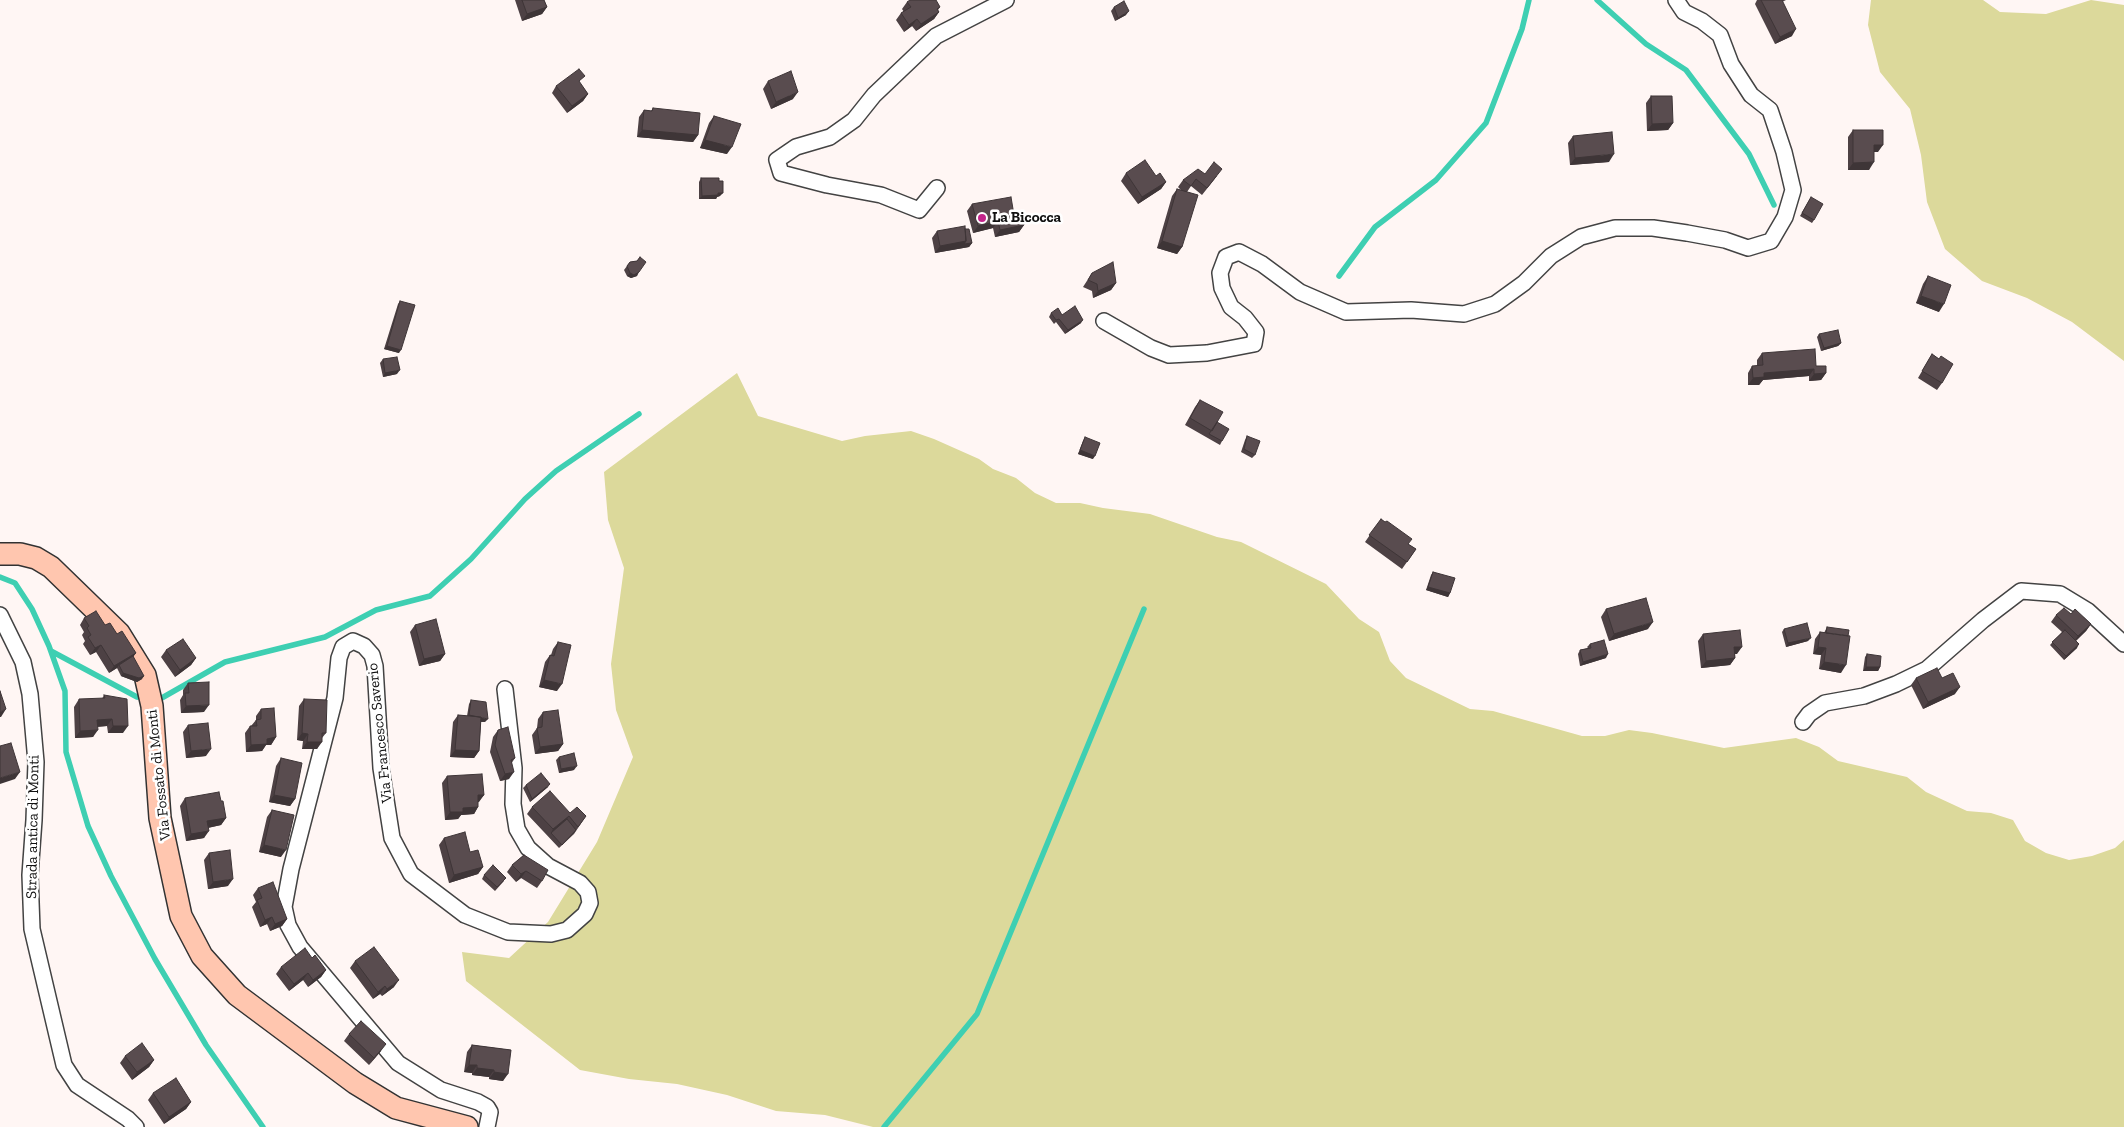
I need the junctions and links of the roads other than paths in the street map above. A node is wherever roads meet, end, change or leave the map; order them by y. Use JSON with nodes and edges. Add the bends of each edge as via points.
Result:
{"nodes":[{"id":1,"x":1006,"y":0,"type":"edge"},
{"id":2,"x":1676,"y":0,"type":"edge"},
{"id":3,"x":937,"y":188,"type":"dead end"},
{"id":4,"x":1104,"y":321,"type":"dead end"},
{"id":5,"x":0,"y":554,"type":"edge"},
{"id":6,"x":0,"y":615,"type":"edge"},
{"id":7,"x":2124,"y":644,"type":"edge"},
{"id":8,"x":505,"y":688,"type":"dead end"},
{"id":9,"x":1803,"y":722,"type":"dead end"},
{"id":10,"x":136,"y":1127,"type":"edge"},
{"id":11,"x":467,"y":1127,"type":"edge"},
{"id":12,"x":487,"y":1127,"type":"edge"}],
"edges":[{"from":1,"to":3,"type":"street","via":[[936,36],[874,95],[854,120],[830,137],[796,147],[778,160],[781,173],[881,195],[919,210]]},
{"from":2,"to":4,"type":"street","via":[[1684,12],[1720,35],[1731,64],[1751,95],[1770,110],[1792,190],[1785,217],[1771,241],[1748,248],[1725,240],[1653,228],[1615,228],[1581,237],[1551,256],[1524,283],[1495,304],[1464,314],[1411,310],[1346,312],[1300,292],[1262,264],[1239,252],[1226,257],[1220,273],[1222,288],[1231,307],[1256,332],[1254,344],[1207,353],[1169,355]]},
{"from":5,"to":11,"type":"street","name":"Via Fossato di Monti","via":[[36,558],[51,567],[119,634],[145,675],[152,706],[160,818],[181,916],[202,956],[238,995],[355,1083],[396,1108]]},
{"from":6,"to":10,"type":"street","name":"Strada antica di Monti","via":[[23,662],[30,694],[36,762],[30,876],[32,929],[64,1065],[77,1085]]},
{"from":7,"to":9,"type":"street","via":[[2088,611],[2060,594],[2021,591],[1927,669],[1864,696],[1825,703]]},
{"from":8,"to":12,"type":"street","name":"Via Francesco Saverio","via":[[517,830],[528,848],[548,866],[580,883],[588,892],[590,903],[585,914],[567,930],[551,934],[508,932],[466,915],[411,874],[392,838],[381,768],[375,666],[372,655],[353,641],[343,648],[339,658],[335,698],[284,907],[288,925],[300,947],[398,1063],[441,1090],[487,1107],[490,1112]]}]}
